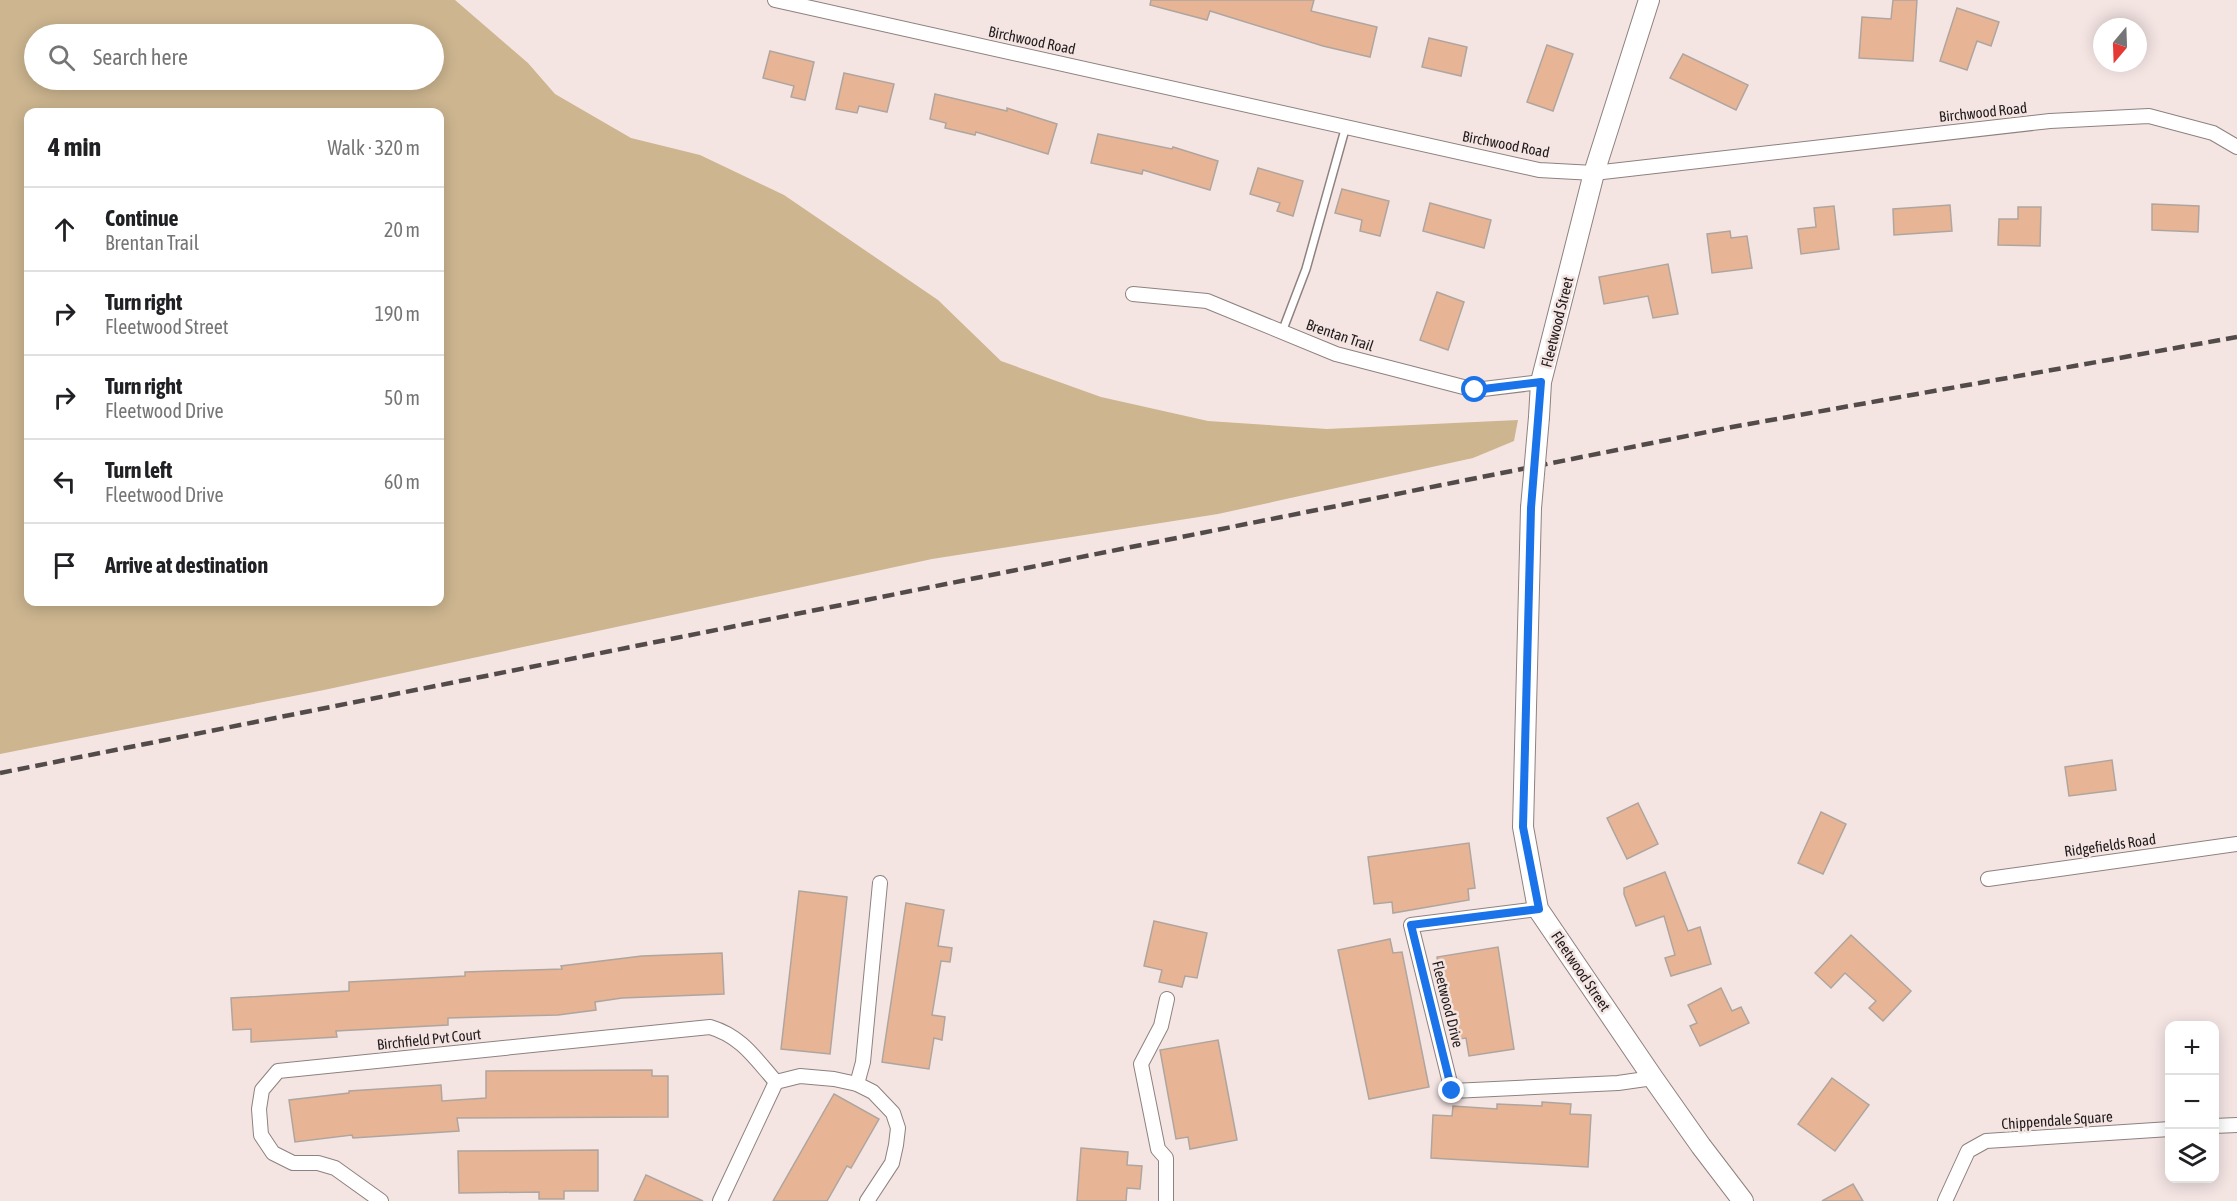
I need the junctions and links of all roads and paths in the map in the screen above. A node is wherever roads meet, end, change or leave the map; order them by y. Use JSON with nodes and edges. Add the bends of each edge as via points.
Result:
{"nodes":[{"id":1,"x":776,"y":0,"type":"edge"},
{"id":2,"x":1649,"y":0,"type":"edge"},
{"id":3,"x":1346,"y":126,"type":"junction"},
{"id":4,"x":2237,"y":147,"type":"edge"},
{"id":5,"x":1594,"y":173,"type":"junction"},
{"id":6,"x":1133,"y":294,"type":"dead end"},
{"id":7,"x":1282,"y":332,"type":"junction"},
{"id":8,"x":1541,"y":382,"type":"junction"},
{"id":9,"x":2237,"y":844,"type":"edge"},
{"id":10,"x":1988,"y":879,"type":"dead end"},
{"id":11,"x":880,"y":883,"type":"dead end"},
{"id":12,"x":1539,"y":909,"type":"junction"},
{"id":13,"x":1167,"y":999,"type":"dead end"},
{"id":14,"x":1653,"y":1078,"type":"junction"},
{"id":15,"x":776,"y":1082,"type":"junction"},
{"id":16,"x":857,"y":1084,"type":"junction"},
{"id":17,"x":2237,"y":1125,"type":"edge"},
{"id":18,"x":2219,"y":1126,"type":"edge"},
{"id":19,"x":2165,"y":1129,"type":"edge"},
{"id":20,"x":381,"y":1201,"type":"edge"},
{"id":21,"x":720,"y":1201,"type":"edge"},
{"id":22,"x":867,"y":1201,"type":"edge"},
{"id":23,"x":1166,"y":1201,"type":"edge"},
{"id":24,"x":1743,"y":1201,"type":"edge"},
{"id":25,"x":1945,"y":1201,"type":"edge"}],
"edges":[{"from":1,"to":3,"type":"street","name":"Birchwood Road"},
{"from":2,"to":5,"type":"street","name":"Fleetwood Street"},
{"from":3,"to":5,"type":"street","name":"Birchwood Road","via":[[1539,170]]},
{"from":3,"to":7,"type":"lane","via":[[1306,269]]},
{"from":4,"to":5,"type":"street","name":"Birchwood Road","via":[[2213,133],[2149,116],[2050,121]]},
{"from":5,"to":8,"type":"street","name":"Fleetwood Street"},
{"from":6,"to":7,"type":"street","name":"Brentan Trail","via":[[1207,301]]},
{"from":7,"to":8,"type":"street","name":"Brentan Trail","via":[[1336,354],[1475,390]]},
{"from":8,"to":12,"type":"street","name":"Fleetwood Street","bridge":true,"via":[[1531,508],[1523,827]]},
{"from":9,"to":10,"type":"street","name":"Ridgefields Road"},
{"from":11,"to":16,"type":"street","via":[[863,1062]]},
{"from":12,"to":14,"type":"street","name":"Fleetwood Street"},
{"from":12,"to":14,"type":"street","name":"Fleetwood Drive","via":[[1411,925],[1452,1091]]},
{"from":13,"to":23,"type":"street","via":[[1161,1026],[1142,1064],[1158,1149],[1166,1158]]},
{"from":14,"to":24,"type":"street","name":"Fleetwood Street"},
{"from":15,"to":16,"type":"street","via":[[800,1076]]},
{"from":15,"to":20,"type":"street","name":"Birchfield Pvt Court","via":[[743,1044],[710,1027],[278,1071],[262,1090],[259,1109],[261,1135],[273,1154],[293,1163],[335,1168]]},
{"from":15,"to":21,"type":"street"},
{"from":16,"to":22,"type":"street","via":[[873,1092],[893,1113],[898,1128],[892,1163]]},
{"from":17,"to":18,"type":"street"},
{"from":19,"to":25,"type":"street","name":"Chippendale Square","via":[[1986,1142],[1968,1151]]}]}
